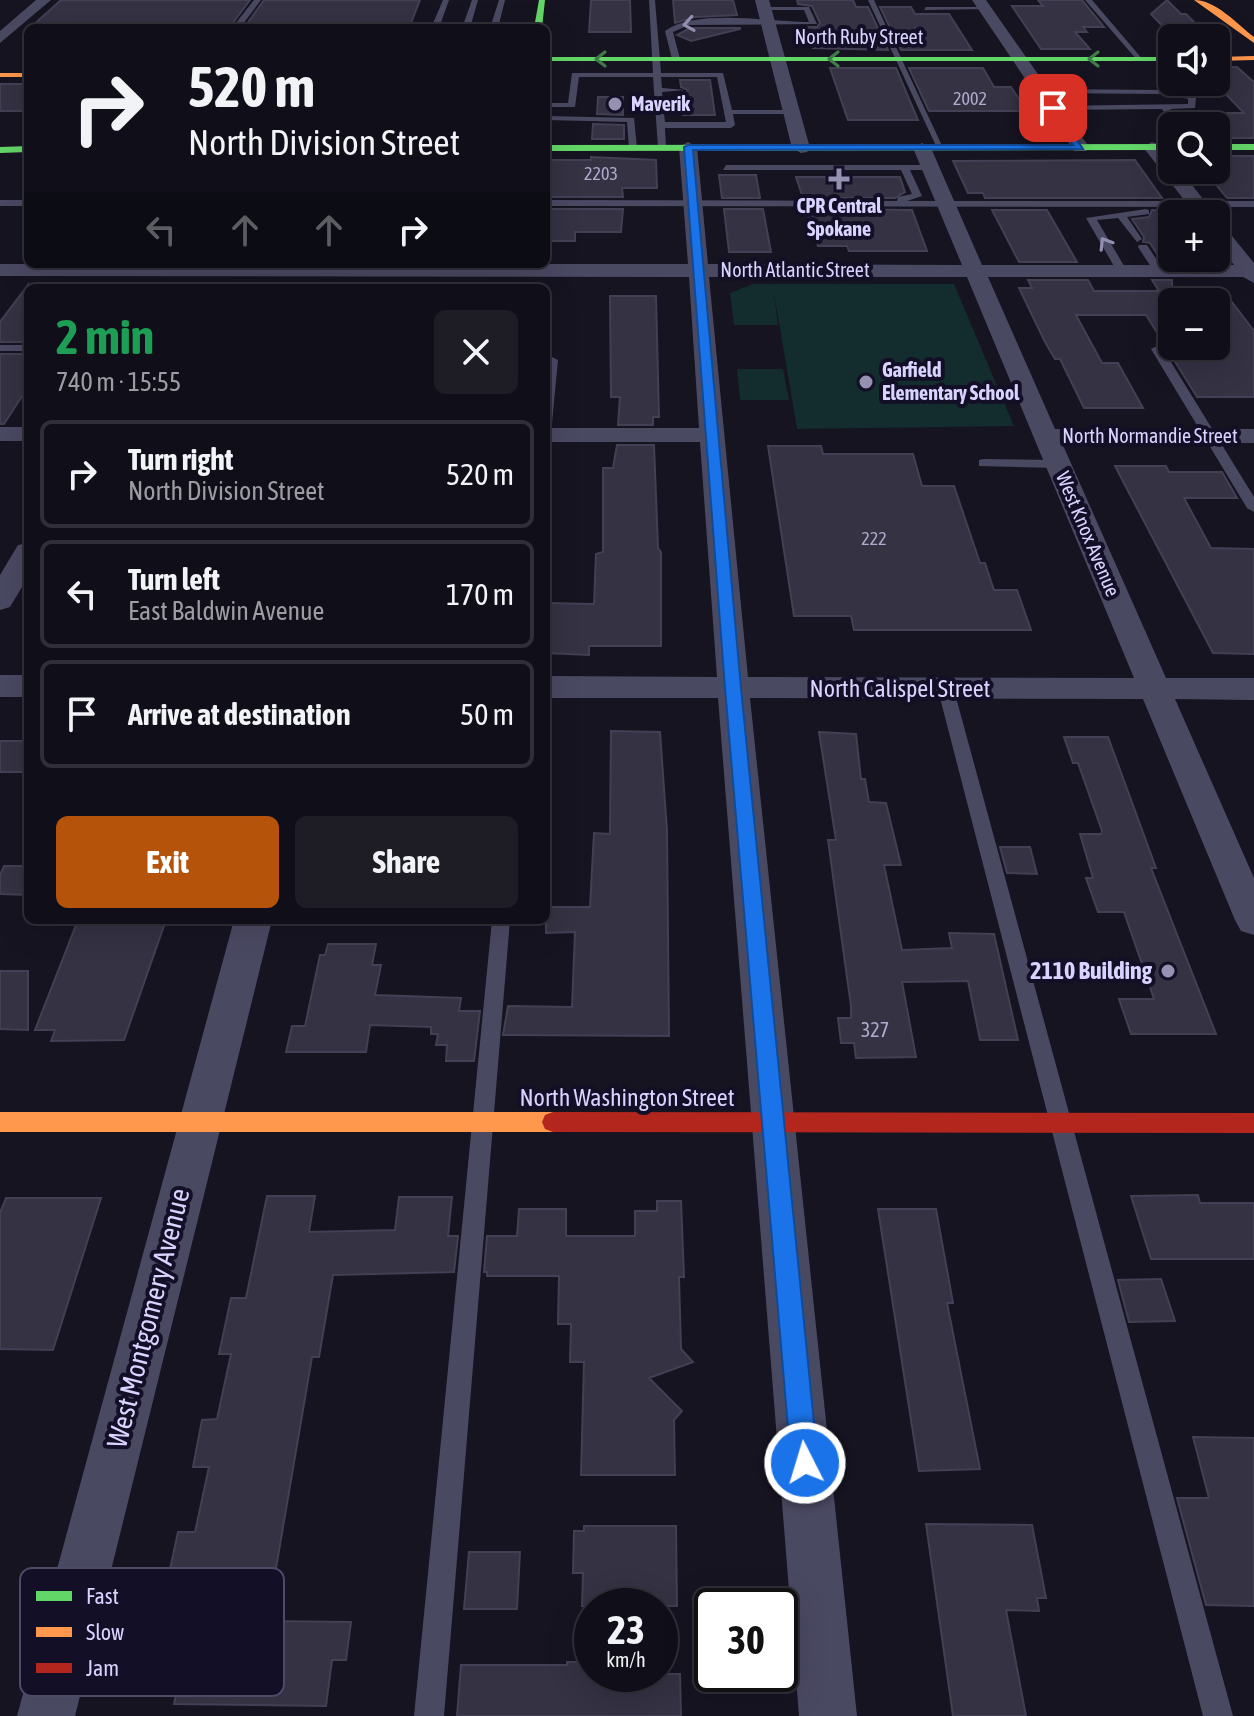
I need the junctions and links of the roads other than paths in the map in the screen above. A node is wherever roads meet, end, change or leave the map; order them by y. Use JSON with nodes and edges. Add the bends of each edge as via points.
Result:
{"nodes":[{"id":1,"x":44,"y":0,"type":"edge"},
{"id":2,"x":258,"y":0,"type":"edge"},
{"id":3,"x":446,"y":0,"type":"edge"},
{"id":4,"x":475,"y":0,"type":"edge"},
{"id":5,"x":502,"y":0,"type":"edge"},
{"id":6,"x":542,"y":0,"type":"edge"},
{"id":7,"x":652,"y":0,"type":"edge"},
{"id":8,"x":871,"y":0,"type":"edge"},
{"id":9,"x":1088,"y":0,"type":"edge"},
{"id":10,"x":1200,"y":3,"type":"edge"},
{"id":11,"x":982,"y":4,"type":"edge"},
{"id":12,"x":926,"y":9,"type":"dead end"},
{"id":13,"x":697,"y":12,"type":"dead end"},
{"id":14,"x":765,"y":13,"type":"edge"},
{"id":15,"x":239,"y":24,"type":"edge"},
{"id":16,"x":437,"y":24,"type":"edge"},
{"id":17,"x":467,"y":24,"type":"edge"},
{"id":18,"x":495,"y":24,"type":"edge"},
{"id":19,"x":539,"y":24,"type":"edge"},
{"id":20,"x":8,"y":26,"type":"edge"},
{"id":21,"x":0,"y":39,"type":"edge"},
{"id":22,"x":1252,"y":55,"type":"edge"},
{"id":23,"x":1230,"y":57,"type":"edge"},
{"id":24,"x":778,"y":59,"type":"junction"},
{"id":25,"x":900,"y":59,"type":"junction"},
{"id":26,"x":1019,"y":59,"type":"junction"},
{"id":27,"x":1141,"y":59,"type":"junction"},
{"id":28,"x":1158,"y":59,"type":"edge"},
{"id":29,"x":550,"y":60,"type":"edge"},
{"id":30,"x":0,"y":75,"type":"edge"},
{"id":31,"x":24,"y":75,"type":"edge"},
{"id":32,"x":661,"y":80,"type":"junction"},
{"id":33,"x":1041,"y":91,"type":"junction"},
{"id":34,"x":1158,"y":92,"type":"edge"},
{"id":35,"x":1184,"y":96,"type":"edge"},
{"id":36,"x":725,"y":99,"type":"junction"},
{"id":37,"x":550,"y":105,"type":"edge"},
{"id":38,"x":1055,"y":111,"type":"junction"},
{"id":39,"x":1167,"y":111,"type":"joint"},
{"id":40,"x":791,"y":112,"type":"junction"},
{"id":41,"x":550,"y":118,"type":"edge"},
{"id":42,"x":567,"y":119,"type":"junction"},
{"id":43,"x":581,"y":124,"type":"junction"},
{"id":44,"x":566,"y":131,"type":"dead end"},
{"id":45,"x":661,"y":134,"type":"junction"},
{"id":46,"x":633,"y":139,"type":"junction"},
{"id":47,"x":688,"y":147,"type":"junction"},
{"id":48,"x":1080,"y":147,"type":"junction"},
{"id":49,"x":1152,"y":147,"type":"junction"},
{"id":50,"x":1158,"y":147,"type":"edge"},
{"id":51,"x":550,"y":148,"type":"edge"},
{"id":52,"x":801,"y":148,"type":"junction"},
{"id":53,"x":931,"y":148,"type":"junction"},
{"id":54,"x":1230,"y":148,"type":"edge"},
{"id":55,"x":24,"y":149,"type":"edge"},
{"id":56,"x":1252,"y":149,"type":"edge"},
{"id":57,"x":0,"y":150,"type":"edge"},
{"id":58,"x":930,"y":167,"type":"junction"},
{"id":59,"x":726,"y":168,"type":"dead end"},
{"id":60,"x":807,"y":168,"type":"junction"},
{"id":61,"x":905,"y":168,"type":"junction"},
{"id":62,"x":810,"y":184,"type":"dead end"},
{"id":63,"x":1193,"y":200,"type":"edge"},
{"id":64,"x":814,"y":201,"type":"junction"},
{"id":65,"x":0,"y":203,"type":"edge"},
{"id":66,"x":24,"y":203,"type":"edge"},
{"id":67,"x":550,"y":203,"type":"edge"},
{"id":68,"x":693,"y":203,"type":"junction"},
{"id":69,"x":946,"y":203,"type":"junction"},
{"id":70,"x":1254,"y":204,"type":"edge"},
{"id":71,"x":1230,"y":209,"type":"edge"},
{"id":72,"x":1158,"y":213,"type":"edge"},
{"id":73,"x":1158,"y":213,"type":"edge"},
{"id":74,"x":1122,"y":216,"type":"junction"},
{"id":75,"x":1230,"y":246,"type":"edge"},
{"id":76,"x":0,"y":270,"type":"edge"},
{"id":77,"x":698,"y":270,"type":"junction"},
{"id":78,"x":976,"y":270,"type":"junction"},
{"id":79,"x":1158,"y":270,"type":"edge"},
{"id":80,"x":1122,"y":271,"type":"junction"},
{"id":81,"x":1158,"y":271,"type":"edge"},
{"id":82,"x":1206,"y":272,"type":"edge"},
{"id":83,"x":1252,"y":273,"type":"edge"},
{"id":84,"x":184,"y":274,"type":"edge"},
{"id":85,"x":422,"y":274,"type":"edge"},
{"id":86,"x":0,"y":348,"type":"edge"},
{"id":87,"x":24,"y":348,"type":"edge"},
{"id":88,"x":1157,"y":349,"type":"dead end"},
{"id":89,"x":552,"y":360,"type":"dead end"},
{"id":90,"x":550,"y":381,"type":"edge"},
{"id":91,"x":0,"y":434,"type":"edge"},
{"id":92,"x":24,"y":434,"type":"edge"},
{"id":93,"x":550,"y":435,"type":"edge"},
{"id":94,"x":711,"y":435,"type":"junction"},
{"id":95,"x":1046,"y":436,"type":"junction"},
{"id":96,"x":1210,"y":436,"type":"junction"},
{"id":97,"x":1254,"y":436,"type":"edge"},
{"id":98,"x":984,"y":463,"type":"dead end"},
{"id":99,"x":1058,"y":464,"type":"junction"},
{"id":100,"x":1254,"y":508,"type":"edge"},
{"id":101,"x":24,"y":558,"type":"edge"},
{"id":102,"x":0,"y":601,"type":"edge"},
{"id":103,"x":0,"y":686,"type":"edge"},
{"id":104,"x":24,"y":686,"type":"edge"},
{"id":105,"x":550,"y":687,"type":"edge"},
{"id":106,"x":733,"y":688,"type":"junction"},
{"id":107,"x":1154,"y":689,"type":"junction"},
{"id":108,"x":1254,"y":689,"type":"edge"},
{"id":109,"x":946,"y":690,"type":"junction"},
{"id":110,"x":1254,"y":920,"type":"edge"},
{"id":111,"x":252,"y":924,"type":"edge"},
{"id":112,"x":501,"y":924,"type":"edge"},
{"id":113,"x":0,"y":1122,"type":"edge"},
{"id":114,"x":199,"y":1122,"type":"junction"},
{"id":115,"x":483,"y":1122,"type":"junction"},
{"id":116,"x":773,"y":1122,"type":"junction"},
{"id":117,"x":1061,"y":1123,"type":"junction"},
{"id":118,"x":1254,"y":1123,"type":"edge"},
{"id":119,"x":84,"y":1568,"type":"edge"},
{"id":120,"x":51,"y":1696,"type":"edge"},
{"id":121,"x":46,"y":1716,"type":"edge"},
{"id":122,"x":429,"y":1716,"type":"edge"},
{"id":123,"x":828,"y":1716,"type":"edge"},
{"id":124,"x":1218,"y":1716,"type":"edge"}],
"edges":[{"from":1,"to":20,"type":"street"},
{"from":2,"to":15,"type":"lane"},
{"from":3,"to":16,"type":"lane"},
{"from":4,"to":17,"type":"lane"},
{"from":5,"to":18,"type":"lane"},
{"from":6,"to":19,"type":"main road"},
{"from":7,"to":32,"type":"lane"},
{"from":8,"to":25,"type":"lane"},
{"from":9,"to":27,"type":"lane"},
{"from":10,"to":22,"type":"main road","via":[[1210,21]]},
{"from":11,"to":12,"type":"lane"},
{"from":11,"to":26,"type":"street"},
{"from":13,"to":14,"type":"lane"},
{"from":14,"to":14,"type":"lane","via":[[813,24],[807,8]]},
{"from":14,"to":24,"type":"street"},
{"from":14,"to":32,"type":"lane","one_way":true,"via":[[676,25],[669,31]]},
{"from":20,"to":21,"type":"street"},
{"from":22,"to":23,"type":"main road"},
{"from":25,"to":24,"type":"main road","name":"North Ruby Street","one_way":true},
{"from":24,"to":32,"type":"main road","name":"North Ruby Street"},
{"from":24,"to":40,"type":"street"},
{"from":25,"to":26,"type":"main road","name":"North Ruby Street"},
{"from":25,"to":53,"type":"lane"},
{"from":27,"to":26,"type":"main road","name":"North Ruby Street","one_way":true},
{"from":26,"to":33,"type":"street"},
{"from":27,"to":28,"type":"main road","name":"North Ruby Street"},
{"from":32,"to":29,"type":"main road","name":"North Ruby Street","one_way":true},
{"from":30,"to":31,"type":"main road"},
{"from":32,"to":32,"type":"lane","via":[[681,96]]},
{"from":32,"to":36,"type":"lane","via":[[720,75]]},
{"from":32,"to":37,"type":"lane","via":[[575,75],[572,105]]},
{"from":32,"to":45,"type":"lane"},
{"from":33,"to":34,"type":"lane"},
{"from":33,"to":38,"type":"street"},
{"from":35,"to":39,"type":"lane","via":[[1192,98],[1192,106]]},
{"from":36,"to":36,"type":"lane","via":[[712,96]]},
{"from":36,"to":40,"type":"lane"},
{"from":36,"to":45,"type":"lane","via":[[731,125]]},
{"from":38,"to":39,"type":"lane"},
{"from":38,"to":48,"type":"street"},
{"from":40,"to":52,"type":"street"},
{"from":41,"to":42,"type":"lane"},
{"from":42,"to":43,"type":"lane"},
{"from":42,"to":44,"type":"lane"},
{"from":43,"to":46,"type":"lane"},
{"from":43,"to":46,"type":"lane","via":[[631,120]]},
{"from":45,"to":46,"type":"main road"},
{"from":45,"to":47,"type":"main road"},
{"from":46,"to":51,"type":"main road"},
{"from":47,"to":52,"type":"main road"},
{"from":47,"to":68,"type":"street"},
{"from":48,"to":49,"type":"main road"},
{"from":48,"to":53,"type":"main road"},
{"from":49,"to":50,"type":"main road"},
{"from":49,"to":63,"type":"street"},
{"from":52,"to":53,"type":"main road"},
{"from":52,"to":60,"type":"lane"},
{"from":53,"to":58,"type":"street","name":"West Knox Avenue"},
{"from":54,"to":56,"type":"main road"},
{"from":55,"to":57,"type":"main road"},
{"from":58,"to":61,"type":"lane"},
{"from":58,"to":69,"type":"street","name":"West Knox Avenue"},
{"from":59,"to":60,"type":"lane"},
{"from":60,"to":61,"type":"lane"},
{"from":60,"to":62,"type":"lane"},
{"from":61,"to":64,"type":"lane","via":[[917,196],[911,199]]},
{"from":64,"to":68,"type":"lane"},
{"from":64,"to":69,"type":"lane"},
{"from":65,"to":66,"type":"lane"},
{"from":67,"to":68,"type":"lane"},
{"from":68,"to":77,"type":"street"},
{"from":69,"to":72,"type":"lane"},
{"from":69,"to":78,"type":"street","name":"West Knox Avenue"},
{"from":70,"to":71,"type":"lane"},
{"from":73,"to":74,"type":"lane"},
{"from":74,"to":79,"type":"lane"},
{"from":80,"to":74,"type":"lane","one_way":true,"via":[[1091,218]]},
{"from":75,"to":83,"type":"street"},
{"from":76,"to":84,"type":"street","name":"North Atlantic Street"},
{"from":77,"to":78,"type":"street","name":"North Atlantic Street"},
{"from":77,"to":85,"type":"street","name":"North Atlantic Street"},
{"from":77,"to":94,"type":"street"},
{"from":78,"to":80,"type":"street","name":"North Atlantic Street"},
{"from":78,"to":95,"type":"street","name":"West Knox Avenue"},
{"from":80,"to":81,"type":"street","name":"North Atlantic Street"},
{"from":82,"to":83,"type":"street","name":"North Atlantic Street"},
{"from":84,"to":85,"type":"street","name":"North Atlantic Street"},
{"from":86,"to":87,"type":"lane"},
{"from":88,"to":96,"type":"lane"},
{"from":89,"to":90,"type":"lane"},
{"from":91,"to":92,"type":"street"},
{"from":93,"to":94,"type":"street"},
{"from":94,"to":106,"type":"street"},
{"from":95,"to":96,"type":"street","name":"North Normandie Street"},
{"from":95,"to":99,"type":"street","name":"West Knox Avenue"},
{"from":96,"to":97,"type":"street","name":"North Normandie Street"},
{"from":96,"to":100,"type":"lane"},
{"from":98,"to":99,"type":"lane"},
{"from":99,"to":107,"type":"street","name":"West Knox Avenue"},
{"from":101,"to":102,"type":"street"},
{"from":103,"to":104,"type":"street"},
{"from":105,"to":106,"type":"street","name":"North Calispel Street"},
{"from":106,"to":109,"type":"street","name":"North Calispel Street"},
{"from":106,"to":116,"type":"street"},
{"from":107,"to":108,"type":"street","name":"North Calispel Street"},
{"from":107,"to":109,"type":"street","name":"North Calispel Street"},
{"from":107,"to":110,"type":"street","name":"West Knox Avenue"},
{"from":109,"to":117,"type":"lane"},
{"from":111,"to":114,"type":"street","name":"West Montgomery Avenue"},
{"from":112,"to":115,"type":"lane"},
{"from":113,"to":114,"type":"main road","name":"North Washington Street"},
{"from":114,"to":115,"type":"main road","name":"North Washington Street"},
{"from":114,"to":119,"type":"street","name":"West Montgomery Avenue"},
{"from":115,"to":116,"type":"main road","name":"North Washington Street"},
{"from":115,"to":122,"type":"lane"},
{"from":116,"to":117,"type":"main road","name":"North Washington Street"},
{"from":116,"to":123,"type":"street"},
{"from":117,"to":118,"type":"main road","name":"North Washington Street"},
{"from":117,"to":124,"type":"lane"},
{"from":120,"to":121,"type":"street","name":"West Montgomery Avenue"}]}
